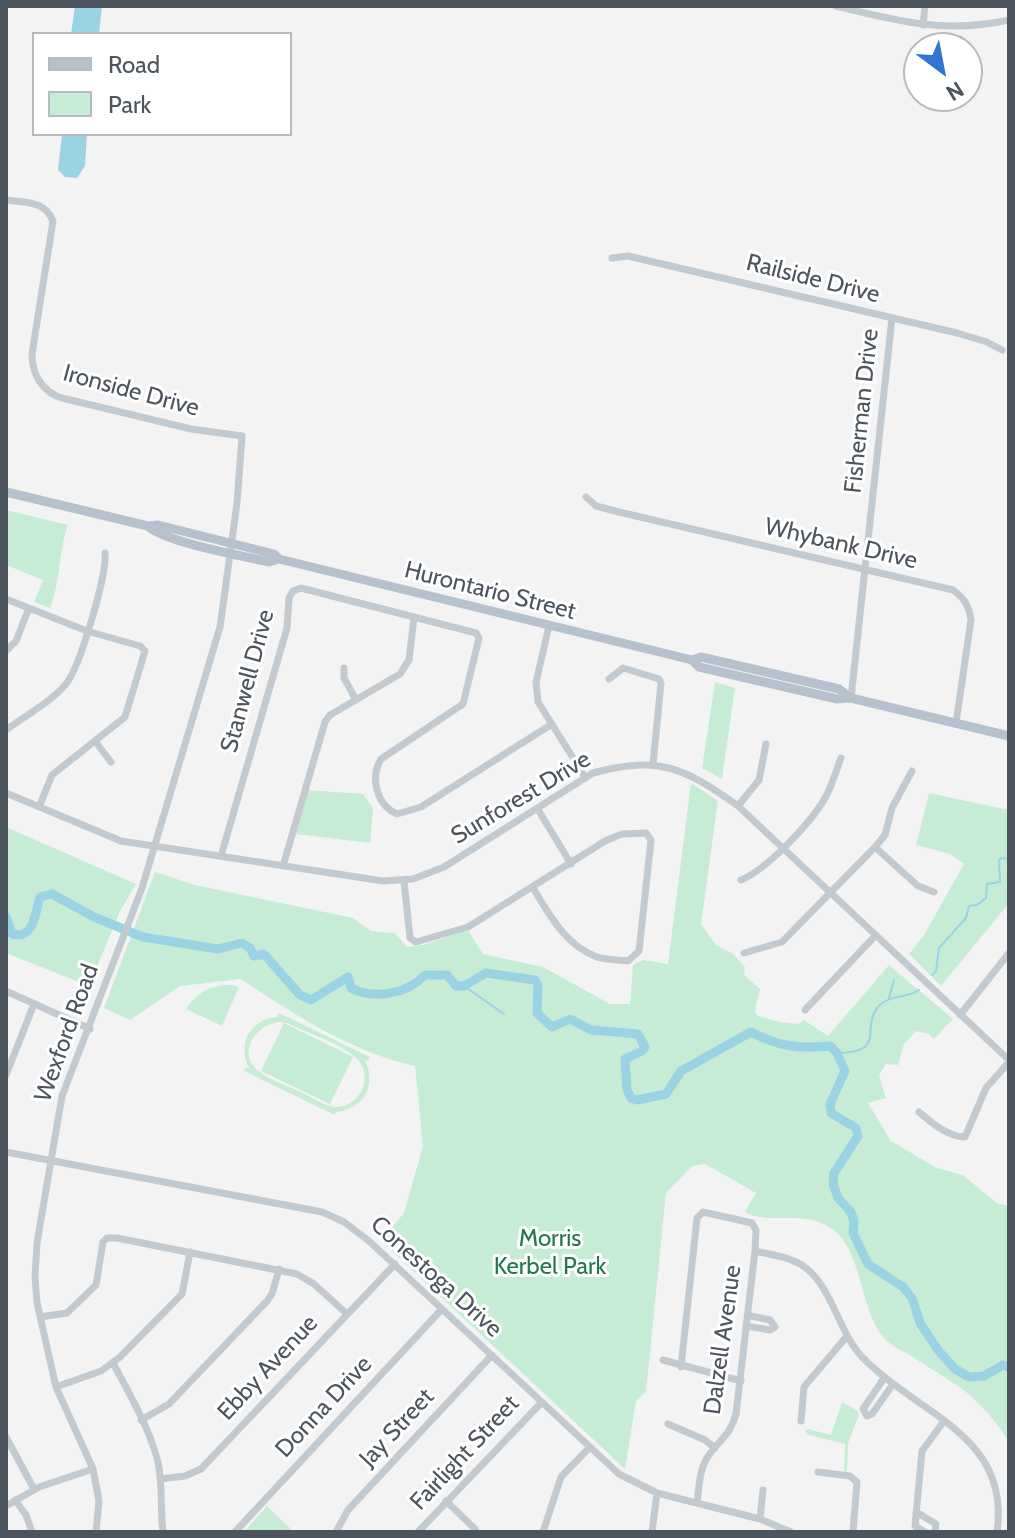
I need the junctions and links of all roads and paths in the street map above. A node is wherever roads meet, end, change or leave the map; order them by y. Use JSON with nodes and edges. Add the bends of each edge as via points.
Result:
{"nodes":[{"id":1,"x":836,"y":6,"type":"edge"},
{"id":2,"x":925,"y":6,"type":"edge"},
{"id":3,"x":1009,"y":20,"type":"edge"},
{"id":4,"x":923,"y":25,"type":"junction"},
{"id":5,"x":6,"y":200,"type":"edge"},
{"id":6,"x":612,"y":258,"type":"dead end"},
{"id":7,"x":892,"y":318,"type":"junction"},
{"id":8,"x":1002,"y":350,"type":"dead end"},
{"id":9,"x":242,"y":436,"type":"joint"},
{"id":10,"x":6,"y":492,"type":"edge"},
{"id":11,"x":586,"y":497,"type":"dead end"},
{"id":12,"x":230,"y":548,"type":"junction"},
{"id":13,"x":105,"y":553,"type":"dead end"},
{"id":14,"x":865,"y":570,"type":"junction"},
{"id":15,"x":6,"y":599,"type":"edge"},
{"id":16,"x":29,"y":608,"type":"junction"},
{"id":17,"x":414,"y":617,"type":"junction"},
{"id":18,"x":549,"y":626,"type":"junction"},
{"id":19,"x":87,"y":631,"type":"junction"},
{"id":20,"x":6,"y":651,"type":"edge"},
{"id":21,"x":344,"y":668,"type":"dead end"},
{"id":22,"x":609,"y":679,"type":"dead end"},
{"id":23,"x":851,"y":698,"type":"junction"},
{"id":24,"x":356,"y":700,"type":"junction"},
{"id":25,"x":956,"y":723,"type":"junction"},
{"id":26,"x":552,"y":724,"type":"junction"},
{"id":27,"x":6,"y":730,"type":"edge"},
{"id":28,"x":1009,"y":736,"type":"edge"},
{"id":29,"x":95,"y":741,"type":"junction"},
{"id":30,"x":766,"y":744,"type":"dead end"},
{"id":31,"x":841,"y":758,"type":"dead end"},
{"id":32,"x":111,"y":762,"type":"dead end"},
{"id":33,"x":653,"y":764,"type":"junction"},
{"id":34,"x":912,"y":771,"type":"dead end"},
{"id":35,"x":585,"y":777,"type":"junction"},
{"id":36,"x":6,"y":793,"type":"edge"},
{"id":37,"x":738,"y":806,"type":"junction"},
{"id":38,"x":39,"y":807,"type":"junction"},
{"id":39,"x":537,"y":808,"type":"junction"},
{"id":40,"x":155,"y":845,"type":"junction"},
{"id":41,"x":875,"y":847,"type":"junction"},
{"id":42,"x":782,"y":848,"type":"junction"},
{"id":43,"x":221,"y":856,"type":"junction"},
{"id":44,"x":571,"y":864,"type":"junction"},
{"id":45,"x":283,"y":866,"type":"junction"},
{"id":46,"x":741,"y":880,"type":"dead end"},
{"id":47,"x":404,"y":881,"type":"junction"},
{"id":48,"x":533,"y":888,"type":"junction"},
{"id":49,"x":831,"y":892,"type":"junction"},
{"id":50,"x":934,"y":892,"type":"dead end"},
{"id":51,"x":875,"y":936,"type":"junction"},
{"id":52,"x":744,"y":953,"type":"dead end"},
{"id":53,"x":1009,"y":953,"type":"edge"},
{"id":54,"x":6,"y":991,"type":"edge"},
{"id":55,"x":34,"y":1004,"type":"junction"},
{"id":56,"x":805,"y":1010,"type":"dead end"},
{"id":57,"x":960,"y":1015,"type":"junction"},
{"id":58,"x":90,"y":1029,"type":"junction"},
{"id":59,"x":1009,"y":1061,"type":"edge"},
{"id":60,"x":6,"y":1075,"type":"edge"},
{"id":61,"x":919,"y":1112,"type":"dead end"},
{"id":62,"x":6,"y":1152,"type":"edge"},
{"id":63,"x":52,"y":1160,"type":"junction"},
{"id":64,"x":755,"y":1251,"type":"junction"},
{"id":65,"x":190,"y":1252,"type":"junction"},
{"id":66,"x":395,"y":1264,"type":"junction"},
{"id":67,"x":279,"y":1269,"type":"junction"},
{"id":68,"x":442,"y":1309,"type":"junction"},
{"id":69,"x":347,"y":1314,"type":"junction"},
{"id":70,"x":747,"y":1315,"type":"junction"},
{"id":71,"x":40,"y":1317,"type":"junction"},
{"id":72,"x":746,"y":1326,"type":"junction"},
{"id":73,"x":847,"y":1336,"type":"junction"},
{"id":74,"x":492,"y":1355,"type":"junction"},
{"id":75,"x":663,"y":1360,"type":"dead end"},
{"id":76,"x":113,"y":1363,"type":"junction"},
{"id":77,"x":681,"y":1367,"type":"junction"},
{"id":78,"x":884,"y":1378,"type":"junction"},
{"id":79,"x":741,"y":1381,"type":"junction"},
{"id":80,"x":893,"y":1384,"type":"junction"},
{"id":81,"x":56,"y":1387,"type":"junction"},
{"id":82,"x":541,"y":1403,"type":"junction"},
{"id":83,"x":141,"y":1420,"type":"junction"},
{"id":84,"x":801,"y":1421,"type":"dead end"},
{"id":85,"x":944,"y":1421,"type":"junction"},
{"id":86,"x":668,"y":1424,"type":"dead end"},
{"id":87,"x":6,"y":1437,"type":"edge"},
{"id":88,"x":589,"y":1448,"type":"junction"},
{"id":89,"x":715,"y":1448,"type":"junction"},
{"id":90,"x":93,"y":1469,"type":"junction"},
{"id":91,"x":818,"y":1472,"type":"dead end"},
{"id":92,"x":160,"y":1479,"type":"junction"},
{"id":93,"x":34,"y":1489,"type":"junction"},
{"id":94,"x":763,"y":1490,"type":"dead end"},
{"id":95,"x":657,"y":1493,"type":"junction"},
{"id":96,"x":15,"y":1500,"type":"junction"},
{"id":97,"x":446,"y":1501,"type":"junction"},
{"id":98,"x":697,"y":1503,"type":"junction"},
{"id":99,"x":6,"y":1506,"type":"edge"},
{"id":100,"x":916,"y":1512,"type":"junction"},
{"id":101,"x":760,"y":1519,"type":"junction"},
{"id":102,"x":475,"y":1529,"type":"dead end"},
{"id":103,"x":32,"y":1532,"type":"edge"},
{"id":104,"x":96,"y":1532,"type":"edge"},
{"id":105,"x":163,"y":1532,"type":"edge"},
{"id":106,"x":235,"y":1532,"type":"edge"},
{"id":107,"x":336,"y":1532,"type":"edge"},
{"id":108,"x":418,"y":1532,"type":"edge"},
{"id":109,"x":543,"y":1532,"type":"edge"},
{"id":110,"x":652,"y":1532,"type":"edge"},
{"id":111,"x":791,"y":1532,"type":"edge"},
{"id":112,"x":853,"y":1532,"type":"edge"},
{"id":113,"x":925,"y":1532,"type":"edge"},
{"id":114,"x":935,"y":1532,"type":"edge"},
{"id":115,"x":997,"y":1532,"type":"edge"}],
"edges":[{"from":1,"to":4,"type":"street"},
{"from":2,"to":4,"type":"street"},
{"from":3,"to":4,"type":"street","via":[[959,27]]},
{"from":5,"to":9,"type":"street","name":"Ironside Drive","via":[[40,204],[53,221],[32,354],[44,387],[62,398]]},
{"from":6,"to":7,"type":"street","name":"Railside Drive","via":[[628,256]]},
{"from":7,"to":8,"type":"street","name":"Railside Drive"},
{"from":7,"to":14,"type":"street","name":"Fisherman Drive"},
{"from":9,"to":12,"type":"street","name":"Wexford Road"},
{"from":10,"to":12,"type":"main road","name":"Hurontario Street"},
{"from":11,"to":14,"type":"street","name":"Whybank Drive","via":[[596,506]]},
{"from":12,"to":18,"type":"main road","name":"Hurontario Street","via":[[269,562],[279,559]]},
{"from":12,"to":40,"type":"street","name":"Wexford Road","via":[[220,627]]},
{"from":13,"to":19,"type":"street","via":[[106,567]]},
{"from":14,"to":23,"type":"street","name":"Fisherman Drive"},
{"from":14,"to":25,"type":"street","name":"Whybank Drive","via":[[953,590],[970,608]]},
{"from":15,"to":16,"type":"street"},
{"from":16,"to":19,"type":"street"},
{"from":16,"to":20,"type":"street","via":[[16,641]]},
{"from":17,"to":24,"type":"street","via":[[406,666]]},
{"from":17,"to":26,"type":"street","via":[[476,633],[479,643],[463,704],[377,766],[374,783],[388,811],[397,814],[421,807]]},
{"from":17,"to":43,"type":"street","name":"Stanwell Drive","via":[[301,588],[293,591]]},
{"from":18,"to":23,"type":"main road","name":"Hurontario Street","via":[[839,689]]},
{"from":18,"to":26,"type":"street","via":[[536,694]]},
{"from":19,"to":27,"type":"street","via":[[68,682]]},
{"from":19,"to":29,"type":"street","via":[[145,651],[125,717]]},
{"from":21,"to":24,"type":"street"},
{"from":22,"to":33,"type":"street","via":[[623,668],[659,679]]},
{"from":23,"to":25,"type":"main road","name":"Hurontario Street"},
{"from":24,"to":45,"type":"street","via":[[325,722]]},
{"from":25,"to":28,"type":"main road","name":"Hurontario Street"},
{"from":26,"to":35,"type":"street"},
{"from":29,"to":32,"type":"street"},
{"from":29,"to":38,"type":"street","via":[[52,775]]},
{"from":30,"to":37,"type":"street","via":[[759,780]]},
{"from":31,"to":42,"type":"street","via":[[826,796]]},
{"from":33,"to":35,"type":"street","name":"Sunforest Drive"},
{"from":33,"to":37,"type":"street","name":"Sunforest Drive","via":[[695,776]]},
{"from":34,"to":41,"type":"street"},
{"from":35,"to":39,"type":"street","name":"Sunforest Drive"},
{"from":36,"to":38,"type":"street","name":"Sunforest Drive"},
{"from":37,"to":42,"type":"street","name":"Sunforest Drive"},
{"from":38,"to":40,"type":"street","name":"Sunforest Drive","via":[[107,837]]},
{"from":39,"to":44,"type":"street"},
{"from":39,"to":47,"type":"street","name":"Sunforest Drive","via":[[444,867]]},
{"from":40,"to":43,"type":"street","name":"Sunforest Drive"},
{"from":40,"to":58,"type":"street","name":"Wexford Road"},
{"from":41,"to":49,"type":"street"},
{"from":41,"to":50,"type":"street","via":[[918,886]]},
{"from":42,"to":46,"type":"street","via":[[761,870]]},
{"from":42,"to":49,"type":"street","name":"Sunforest Drive"},
{"from":43,"to":45,"type":"street","name":"Sunforest Drive"},
{"from":44,"to":48,"type":"street"},
{"from":44,"to":48,"type":"street","via":[[622,834],[646,833],[651,840],[639,951],[633,959],[597,957],[571,939]]},
{"from":45,"to":47,"type":"street","name":"Sunforest Drive"},
{"from":47,"to":48,"type":"street","via":[[407,928],[416,942],[468,927]]},
{"from":49,"to":51,"type":"street","name":"Sunforest Drive"},
{"from":49,"to":52,"type":"street","via":[[782,942]]},
{"from":51,"to":56,"type":"street"},
{"from":51,"to":57,"type":"street","name":"Sunforest Drive"},
{"from":53,"to":57,"type":"street"},
{"from":54,"to":55,"type":"street"},
{"from":55,"to":58,"type":"street"},
{"from":55,"to":60,"type":"street"},
{"from":57,"to":59,"type":"street","name":"Sunforest Drive"},
{"from":58,"to":63,"type":"street","name":"Wexford Road","via":[[62,1096]]},
{"from":59,"to":61,"type":"street","via":[[986,1088],[965,1137]]},
{"from":62,"to":63,"type":"street","name":"Conestoga Drive"},
{"from":63,"to":66,"type":"street","name":"Conestoga Drive","via":[[322,1212],[356,1230]]},
{"from":63,"to":71,"type":"street","name":"Wexford Road","via":[[37,1243]]},
{"from":64,"to":70,"type":"street","name":"Dalzell Avenue"},
{"from":64,"to":73,"type":"street","via":[[806,1268]]},
{"from":64,"to":77,"type":"street","name":"Dalzell Avenue","via":[[752,1223],[700,1212]]},
{"from":65,"to":67,"type":"street"},
{"from":65,"to":71,"type":"street","via":[[107,1238],[93,1289],[67,1313]]},
{"from":65,"to":76,"type":"street","via":[[182,1294]]},
{"from":66,"to":68,"type":"street","name":"Conestoga Drive"},
{"from":66,"to":69,"type":"street","name":"Ebby Avenue"},
{"from":67,"to":69,"type":"street","via":[[314,1284]]},
{"from":67,"to":83,"type":"street","via":[[267,1301],[169,1404]]},
{"from":68,"to":74,"type":"street","name":"Conestoga Drive"},
{"from":68,"to":106,"type":"street","name":"Donna Drive"},
{"from":69,"to":92,"type":"street","name":"Ebby Avenue","via":[[201,1469]]},
{"from":70,"to":72,"type":"street","name":"Dalzell Avenue"},
{"from":70,"to":72,"type":"street","via":[[770,1320],[775,1327]]},
{"from":71,"to":81,"type":"street","name":"Wexford Road"},
{"from":72,"to":79,"type":"street","name":"Dalzell Avenue"},
{"from":73,"to":78,"type":"street"},
{"from":73,"to":84,"type":"street","via":[[804,1387]]},
{"from":74,"to":82,"type":"street","name":"Conestoga Drive"},
{"from":74,"to":107,"type":"street","name":"Jay Street","via":[[348,1510]]},
{"from":75,"to":77,"type":"street"},
{"from":76,"to":81,"type":"street"},
{"from":76,"to":83,"type":"street"},
{"from":77,"to":79,"type":"street"},
{"from":78,"to":80,"type":"street"},
{"from":78,"to":80,"type":"street","via":[[863,1409],[867,1416]]},
{"from":79,"to":89,"type":"street","name":"Dalzell Avenue","via":[[733,1425]]},
{"from":80,"to":85,"type":"street"},
{"from":81,"to":90,"type":"street","name":"Wexford Road"},
{"from":82,"to":88,"type":"street","name":"Conestoga Drive"},
{"from":82,"to":97,"type":"street","name":"Fairlight Street"},
{"from":83,"to":92,"type":"street"},
{"from":85,"to":100,"type":"street","via":[[922,1451]]},
{"from":85,"to":115,"type":"street","via":[[972,1442],[990,1470],[1000,1508]]},
{"from":86,"to":89,"type":"street"},
{"from":87,"to":93,"type":"street"},
{"from":88,"to":95,"type":"street","name":"Conestoga Drive","via":[[619,1474]]},
{"from":88,"to":109,"type":"street","via":[[561,1477]]},
{"from":89,"to":98,"type":"street","name":"Dalzell Avenue","via":[[703,1467]]},
{"from":90,"to":93,"type":"street"},
{"from":90,"to":104,"type":"street","name":"Wexford Road","via":[[99,1501]]},
{"from":91,"to":112,"type":"street","via":[[850,1476],[857,1482]]},
{"from":92,"to":105,"type":"street"},
{"from":93,"to":96,"type":"street"},
{"from":94,"to":101,"type":"street"},
{"from":95,"to":98,"type":"street","name":"Conestoga Drive"},
{"from":95,"to":110,"type":"street"},
{"from":96,"to":99,"type":"street"},
{"from":96,"to":103,"type":"street"},
{"from":97,"to":102,"type":"street"},
{"from":97,"to":108,"type":"street","name":"Fairlight Street"},
{"from":98,"to":101,"type":"street","name":"Conestoga Drive"},
{"from":100,"to":113,"type":"street","via":[[915,1526]]},
{"from":100,"to":114,"type":"street","via":[[936,1524]]},
{"from":101,"to":111,"type":"street","name":"Conestoga Drive"}]}
